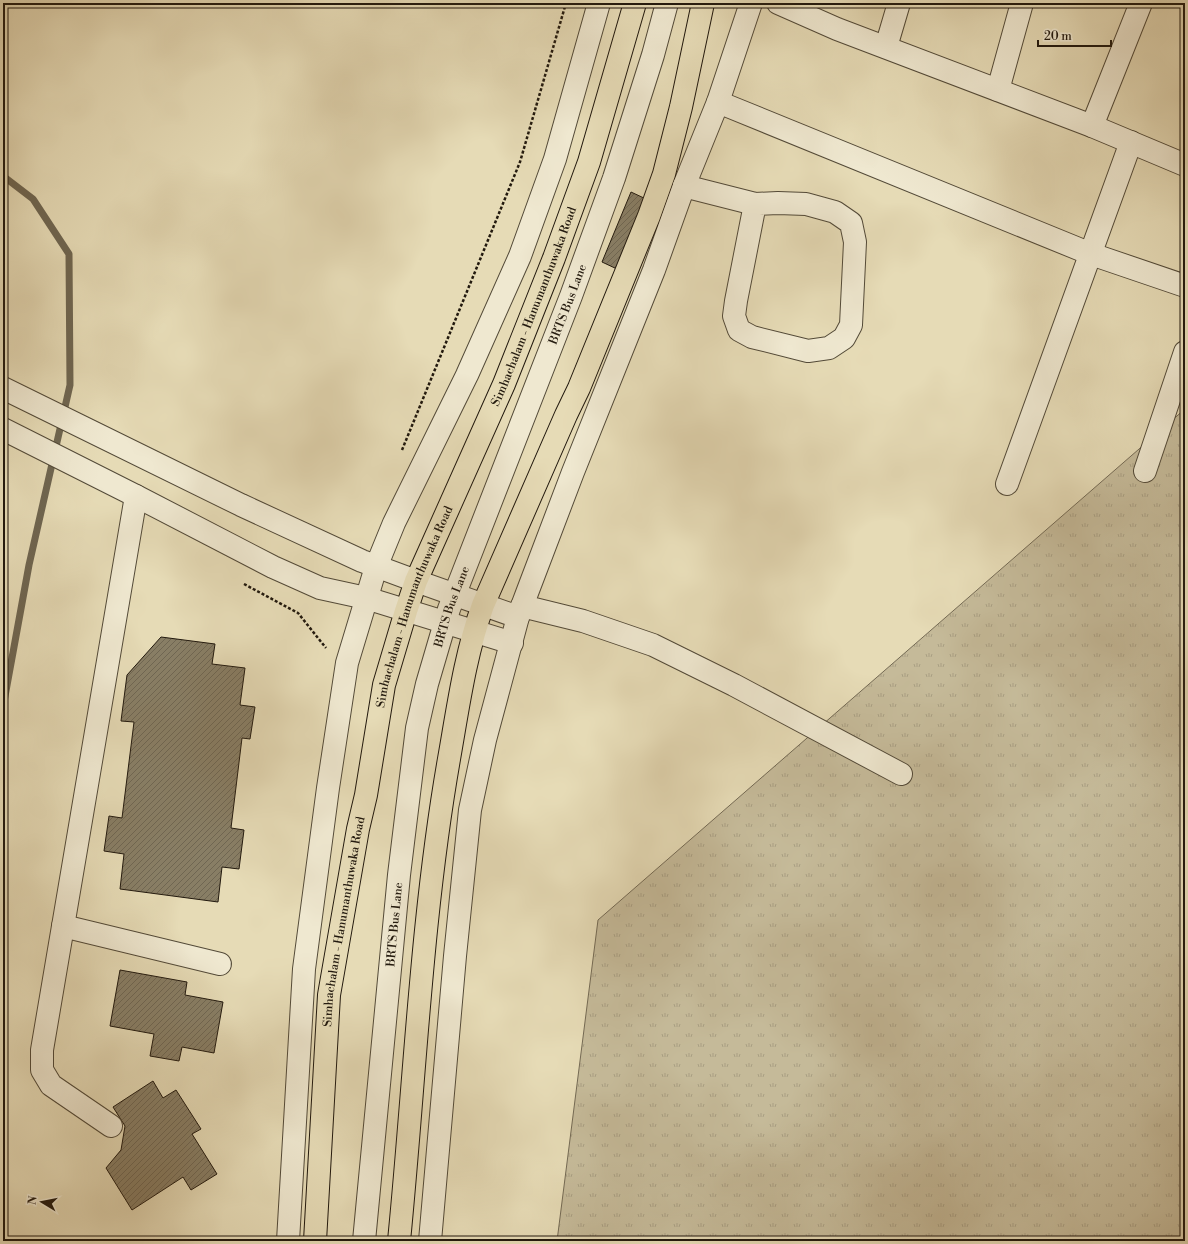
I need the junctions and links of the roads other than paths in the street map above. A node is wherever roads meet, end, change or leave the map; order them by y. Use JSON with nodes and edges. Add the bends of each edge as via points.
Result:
{"nodes":[{"id":1,"x":599,"y":3,"type":"edge"},
{"id":2,"x":636,"y":3,"type":"edge"},
{"id":3,"x":667,"y":3,"type":"edge"},
{"id":4,"x":703,"y":3,"type":"edge"},
{"id":5,"x":751,"y":3,"type":"edge"},
{"id":6,"x":778,"y":3,"type":"edge"},
{"id":7,"x":899,"y":3,"type":"edge"},
{"id":8,"x":1022,"y":3,"type":"edge"},
{"id":9,"x":1141,"y":3,"type":"edge"},
{"id":10,"x":886,"y":47,"type":"junction"},
{"id":11,"x":998,"y":90,"type":"junction"},
{"id":12,"x":718,"y":102,"type":"junction"},
{"id":13,"x":1092,"y":126,"type":"junction"},
{"id":14,"x":1131,"y":142,"type":"junction"},
{"id":15,"x":1185,"y":165,"type":"edge"},
{"id":16,"x":684,"y":186,"type":"junction"},
{"id":17,"x":755,"y":204,"type":"junction"},
{"id":18,"x":1091,"y":254,"type":"junction"},
{"id":19,"x":1185,"y":286,"type":"edge"},
{"id":20,"x":1185,"y":352,"type":"edge"},
{"id":21,"x":3,"y":388,"type":"edge"},
{"id":22,"x":3,"y":429,"type":"edge"},
{"id":23,"x":1145,"y":472,"type":"dead end"},
{"id":24,"x":1007,"y":484,"type":"dead end"},
{"id":25,"x":136,"y":496,"type":"junction"},
{"id":26,"x":376,"y":567,"type":"junction"},
{"id":27,"x":416,"y":581,"type":"junction"},
{"id":28,"x":454,"y":595,"type":"junction"},
{"id":29,"x":366,"y":598,"type":"junction"},
{"id":30,"x":483,"y":605,"type":"junction"},
{"id":31,"x":406,"y":611,"type":"junction"},
{"id":32,"x":520,"y":612,"type":"junction"},
{"id":33,"x":445,"y":622,"type":"junction"},
{"id":34,"x":474,"y":630,"type":"junction"},
{"id":35,"x":512,"y":642,"type":"junction"},
{"id":36,"x":901,"y":774,"type":"dead end"},
{"id":37,"x":63,"y":926,"type":"junction"},
{"id":38,"x":220,"y":964,"type":"dead end"},
{"id":39,"x":112,"y":1126,"type":"dead end"},
{"id":40,"x":288,"y":1241,"type":"edge"},
{"id":41,"x":316,"y":1241,"type":"edge"},
{"id":42,"x":364,"y":1241,"type":"edge"},
{"id":43,"x":399,"y":1241,"type":"edge"},
{"id":44,"x":430,"y":1241,"type":"edge"}],
"edges":[{"from":1,"to":26,"type":"street","via":[[555,159],[520,256],[467,375],[394,523]]},
{"from":2,"to":27,"type":"main road","name":"Simhachalam - Hanumanthuwaka Road","via":[[589,162],[554,258],[504,384]]},
{"from":3,"to":28,"type":"street","name":"BRTS Bus Lane","via":[[614,178],[571,296]]},
{"from":4,"to":30,"type":"main road","via":[[664,174],[649,216],[579,388]]},
{"from":5,"to":12,"type":"street"},
{"from":6,"to":10,"type":"street"},
{"from":7,"to":10,"type":"street"},
{"from":8,"to":11,"type":"street"},
{"from":9,"to":13,"type":"street"},
{"from":10,"to":11,"type":"street"},
{"from":11,"to":13,"type":"street"},
{"from":12,"to":16,"type":"street"},
{"from":12,"to":18,"type":"street"},
{"from":13,"to":14,"type":"street"},
{"from":14,"to":15,"type":"street"},
{"from":14,"to":18,"type":"street"},
{"from":16,"to":17,"type":"street"},
{"from":16,"to":32,"type":"street","via":[[654,270]]},
{"from":17,"to":17,"type":"street","via":[[806,204],[835,212],[851,224],[855,242],[852,325],[844,338],[829,348],[808,351],[752,337],[739,330],[734,316]]},
{"from":18,"to":19,"type":"street"},
{"from":18,"to":24,"type":"street"},
{"from":20,"to":23,"type":"street"},
{"from":21,"to":26,"type":"street","via":[[247,508]]},
{"from":22,"to":25,"type":"street"},
{"from":25,"to":29,"type":"street","via":[[273,567],[320,588]]},
{"from":25,"to":37,"type":"street"},
{"from":26,"to":27,"type":"street"},
{"from":26,"to":29,"type":"street"},
{"from":27,"to":28,"type":"street"},
{"from":27,"to":31,"type":"main road","name":"Simhachalam - Hanumanthuwaka Road"},
{"from":28,"to":30,"type":"street"},
{"from":28,"to":33,"type":"street","name":"BRTS Bus Lane"},
{"from":29,"to":31,"type":"street"},
{"from":29,"to":40,"type":"street","via":[[347,663],[304,968]]},
{"from":30,"to":32,"type":"street"},
{"from":30,"to":34,"type":"main road"},
{"from":31,"to":33,"type":"street"},
{"from":31,"to":41,"type":"main road","name":"Simhachalam - Hanumanthuwaka Road","via":[[384,685],[329,995]]},
{"from":32,"to":35,"type":"street"},
{"from":32,"to":36,"type":"street","via":[[583,621],[653,645]]},
{"from":33,"to":34,"type":"street"},
{"from":33,"to":42,"type":"street","name":"BRTS Bus Lane","via":[[427,684],[416,736],[398,875]]},
{"from":34,"to":35,"type":"street"},
{"from":34,"to":43,"type":"main road","via":[[439,819],[421,966]]},
{"from":35,"to":44,"type":"street","via":[[485,740],[470,810]]},
{"from":37,"to":38,"type":"street"},
{"from":37,"to":39,"type":"street","via":[[42,1050],[42,1070],[51,1084]]}]}
